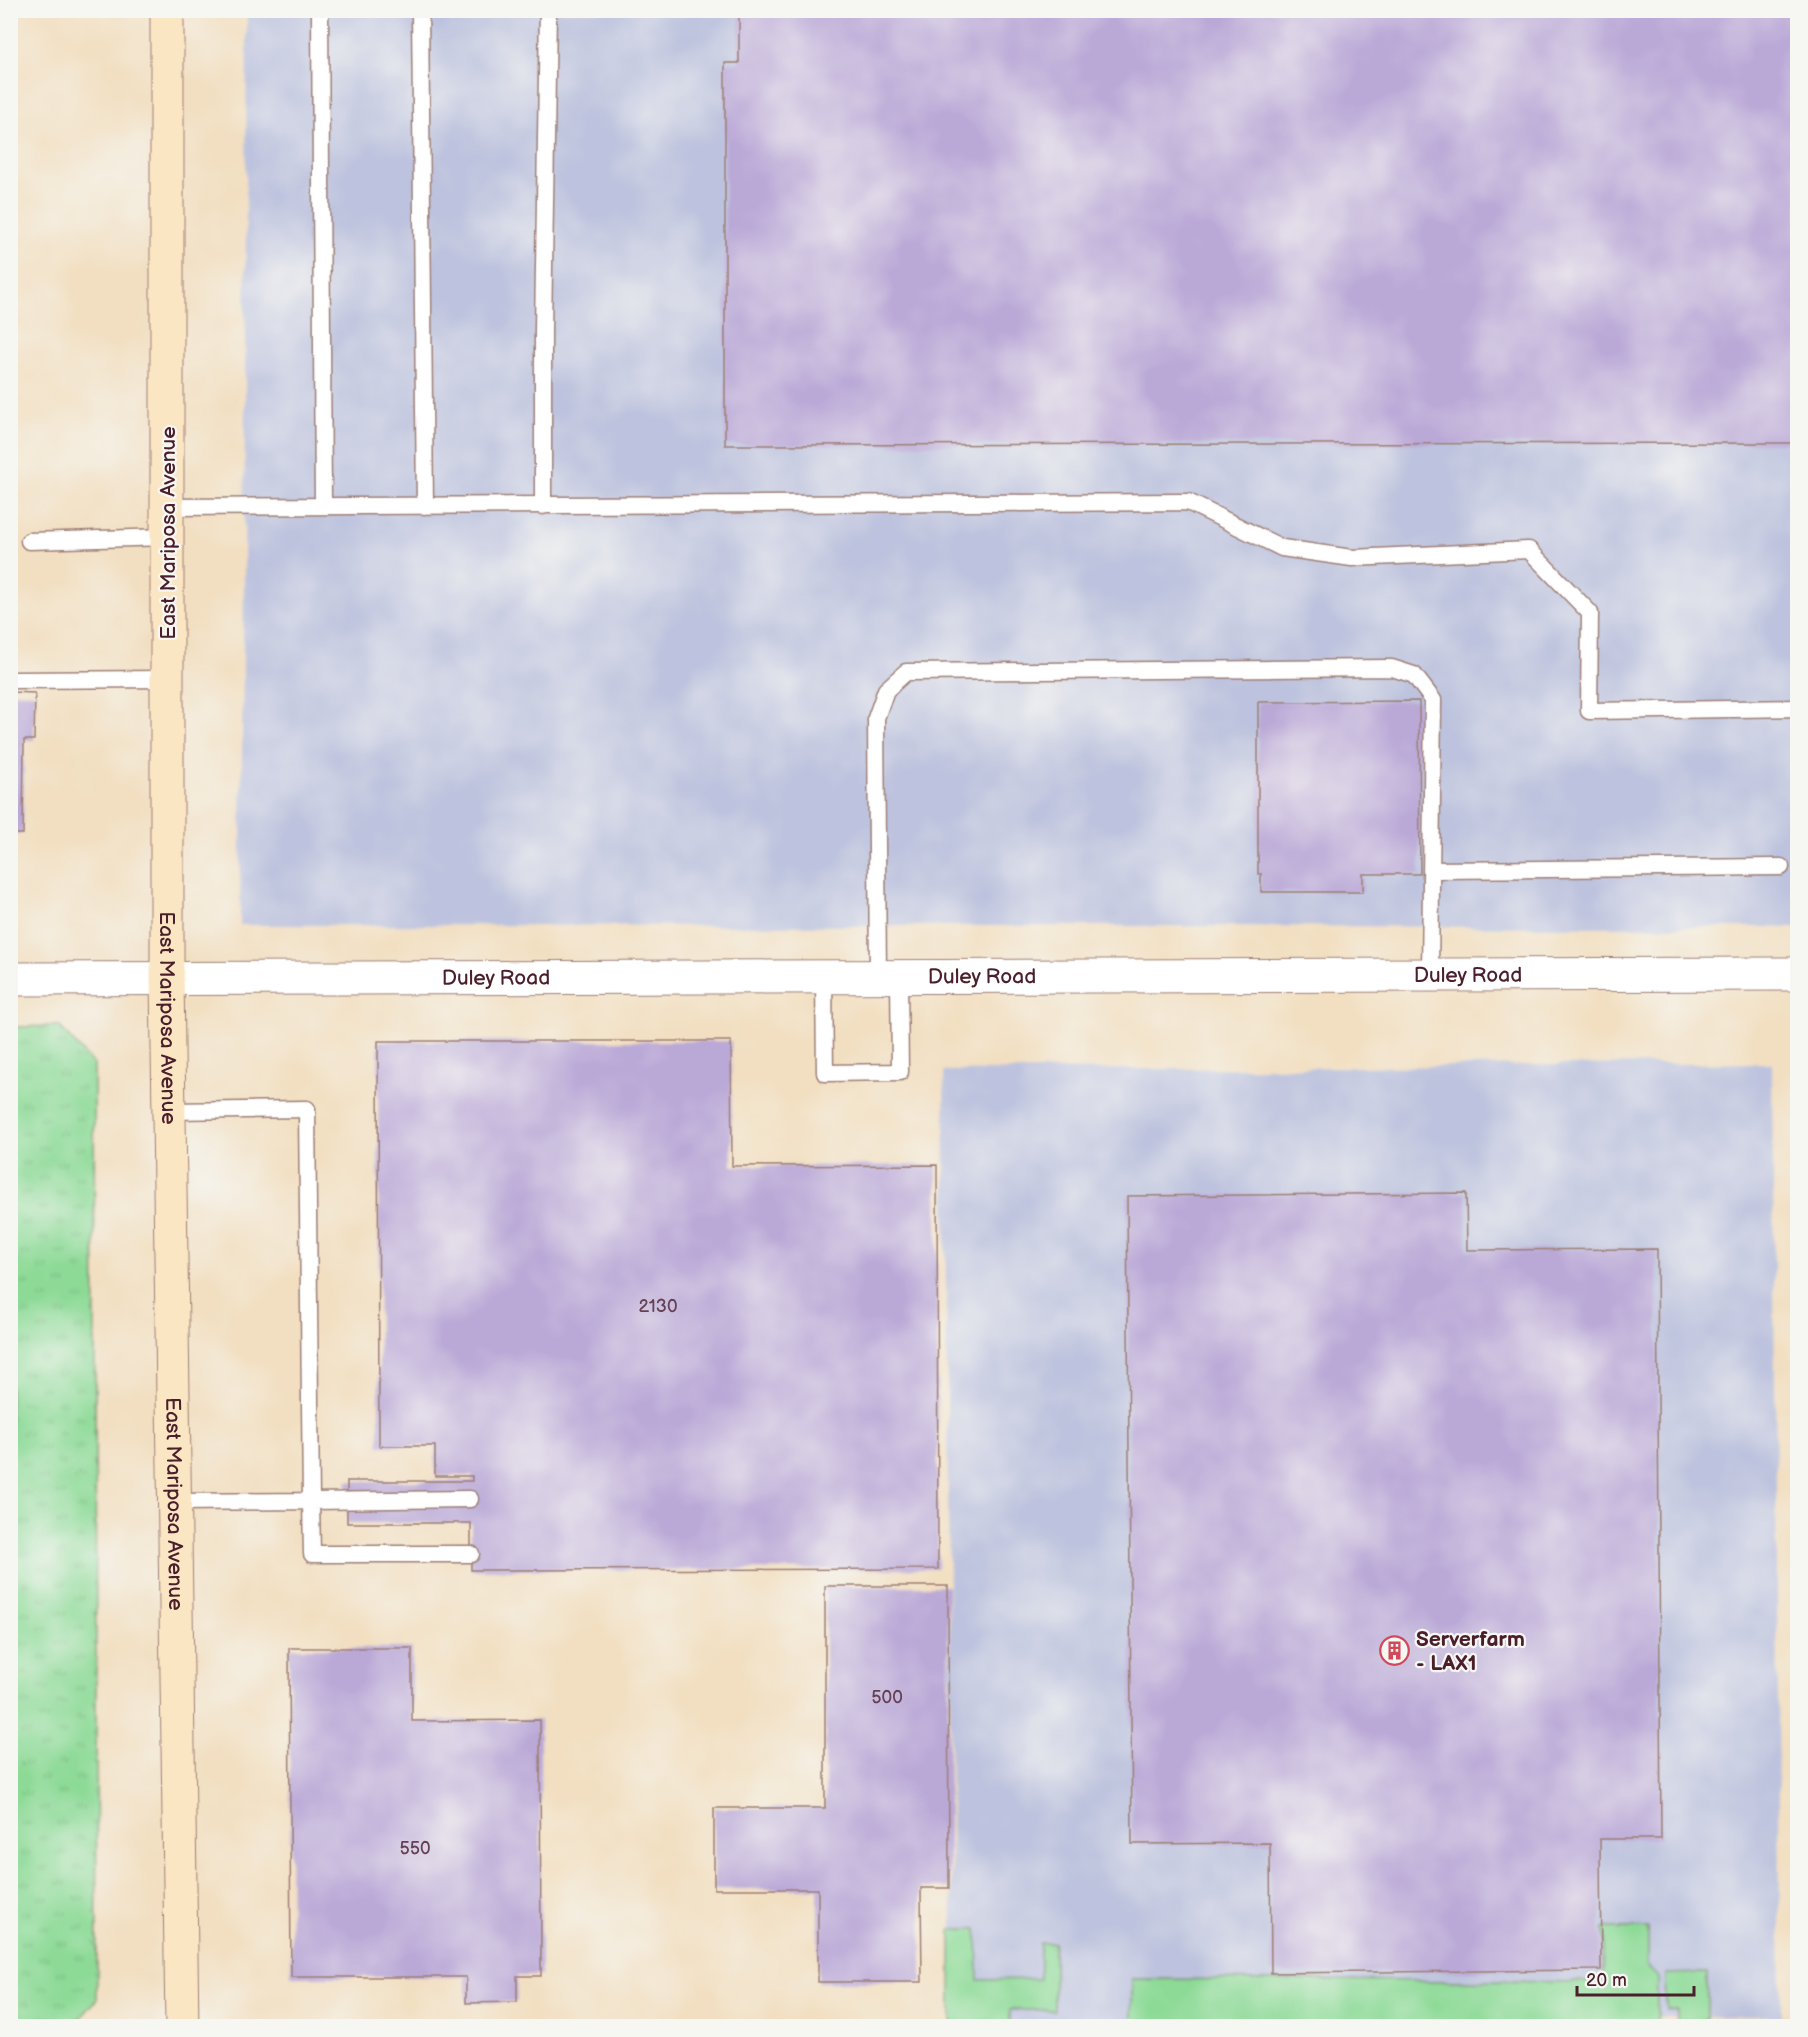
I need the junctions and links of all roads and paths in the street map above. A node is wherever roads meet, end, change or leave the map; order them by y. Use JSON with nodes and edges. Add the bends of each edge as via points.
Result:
{"nodes":[{"id":1,"x":167,"y":10,"type":"edge"},
{"id":2,"x":320,"y":10,"type":"edge"},
{"id":3,"x":420,"y":10,"type":"edge"},
{"id":4,"x":548,"y":10,"type":"edge"},
{"id":5,"x":323,"y":506,"type":"junction"},
{"id":6,"x":425,"y":506,"type":"junction"},
{"id":7,"x":543,"y":506,"type":"junction"},
{"id":8,"x":168,"y":522,"type":"junction"},
{"id":9,"x":29,"y":541,"type":"dead end"},
{"id":10,"x":168,"y":679,"type":"junction"},
{"id":11,"x":10,"y":680,"type":"edge"},
{"id":12,"x":1797,"y":708,"type":"edge"},
{"id":13,"x":1781,"y":867,"type":"dead end"},
{"id":14,"x":1431,"y":870,"type":"junction"},
{"id":15,"x":1797,"y":974,"type":"edge"},
{"id":16,"x":1430,"y":975,"type":"junction"},
{"id":17,"x":824,"y":976,"type":"junction"},
{"id":18,"x":889,"y":976,"type":"junction"},
{"id":19,"x":167,"y":977,"type":"junction"},
{"id":20,"x":10,"y":979,"type":"edge"},
{"id":21,"x":169,"y":1111,"type":"junction"},
{"id":22,"x":470,"y":1499,"type":"dead end"},
{"id":23,"x":311,"y":1501,"type":"junction"},
{"id":24,"x":175,"y":1502,"type":"junction"},
{"id":25,"x":471,"y":1554,"type":"dead end"},
{"id":26,"x":182,"y":2026,"type":"edge"}],
"edges":[{"from":1,"to":8,"type":"street","name":"East Mariposa Avenue"},
{"from":2,"to":5,"type":"lane"},
{"from":3,"to":6,"type":"lane"},
{"from":4,"to":7,"type":"lane"},
{"from":5,"to":6,"type":"lane"},
{"from":5,"to":8,"type":"lane"},
{"from":6,"to":7,"type":"lane"},
{"from":7,"to":12,"type":"lane","via":[[1188,502],[1282,548],[1352,558],[1529,550],[1590,614],[1590,711]]},
{"from":8,"to":9,"type":"lane"},
{"from":8,"to":10,"type":"street","name":"East Mariposa Avenue"},
{"from":10,"to":11,"type":"lane"},
{"from":10,"to":19,"type":"street","name":"East Mariposa Avenue"},
{"from":13,"to":14,"type":"lane"},
{"from":14,"to":16,"type":"lane"},
{"from":14,"to":18,"type":"lane","via":[[1432,700],[1414,675],[1392,668],[906,672],[886,690],[876,718]]},
{"from":15,"to":16,"type":"street","name":"Duley Road"},
{"from":16,"to":18,"type":"street","name":"Duley Road"},
{"from":17,"to":18,"type":"street","name":"Duley Road"},
{"from":17,"to":18,"type":"lane","via":[[825,1073],[900,1072]]},
{"from":17,"to":19,"type":"street","name":"Duley Road"},
{"from":19,"to":20,"type":"street","name":"Duley Road"},
{"from":19,"to":21,"type":"street","name":"East Mariposa Avenue"},
{"from":21,"to":23,"type":"lane","via":[[307,1109]]},
{"from":21,"to":24,"type":"street","name":"East Mariposa Avenue"},
{"from":22,"to":23,"type":"lane"},
{"from":23,"to":24,"type":"lane"},
{"from":23,"to":25,"type":"lane","via":[[312,1554]]},
{"from":24,"to":26,"type":"street","name":"East Mariposa Avenue"}]}
